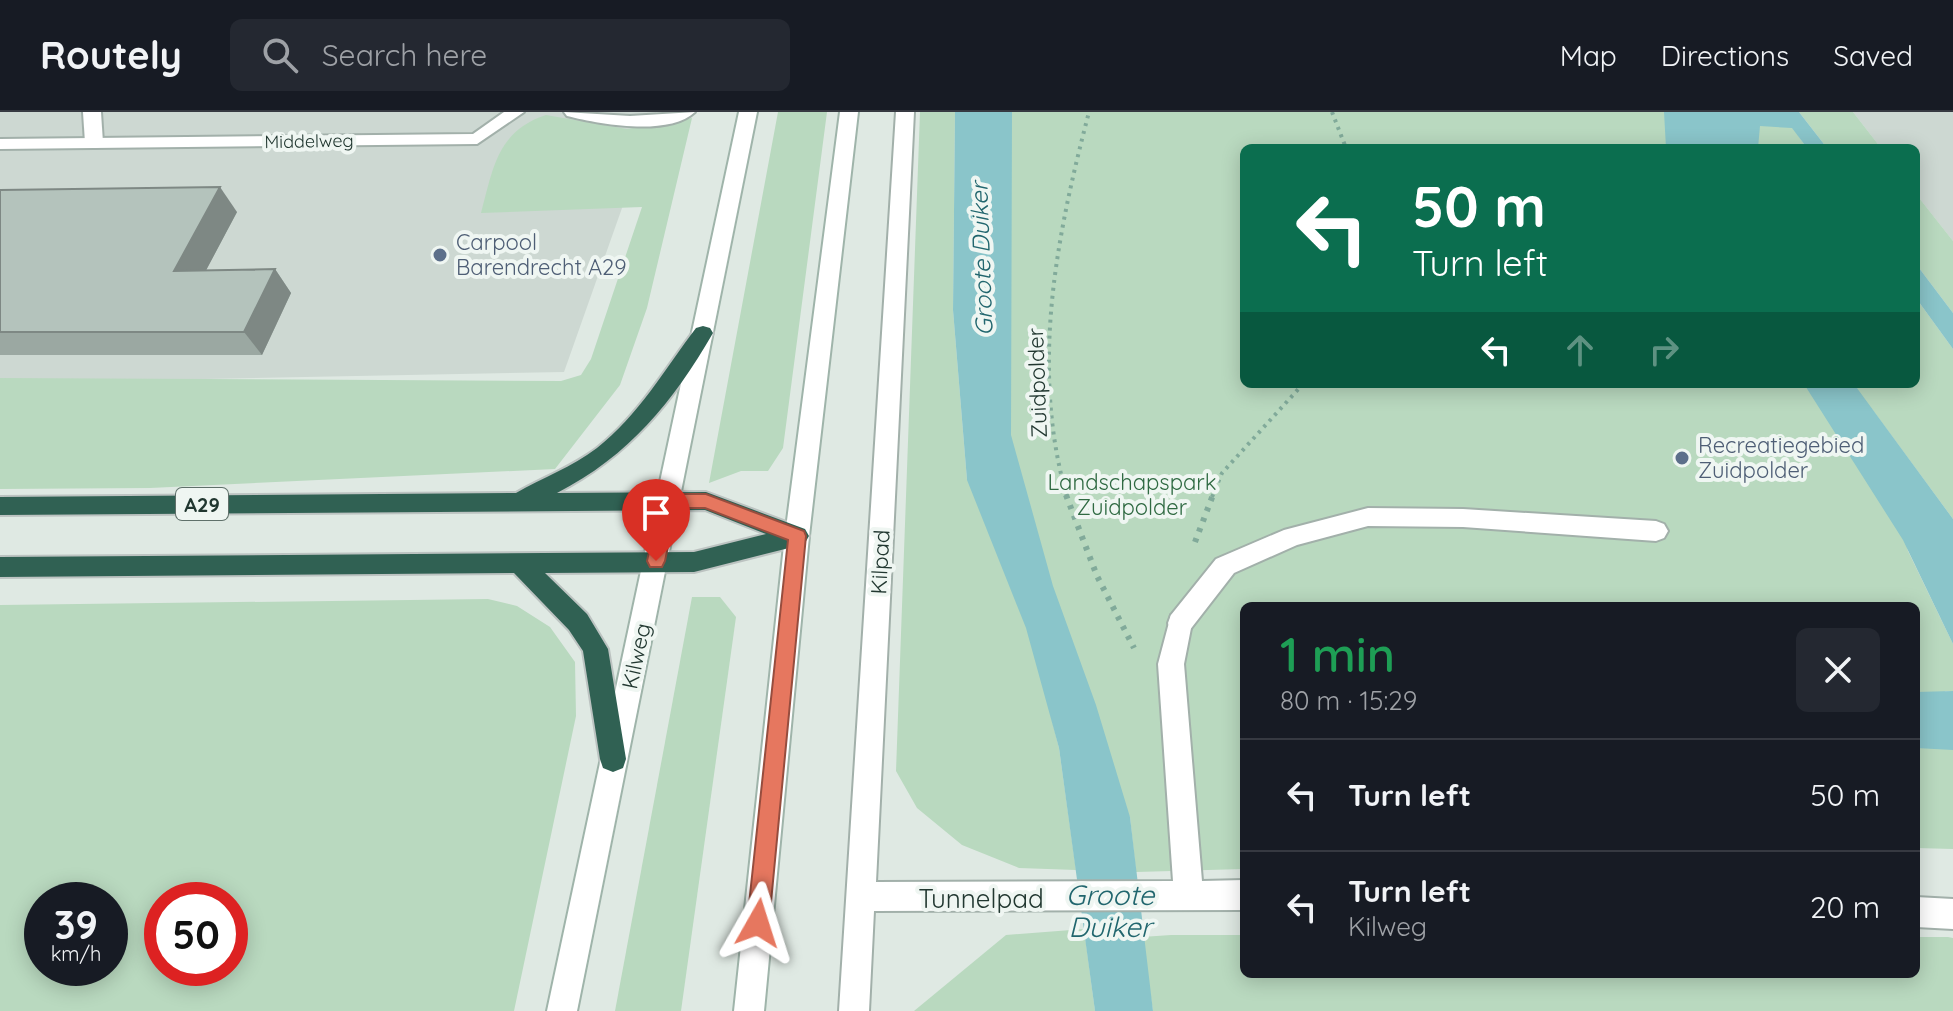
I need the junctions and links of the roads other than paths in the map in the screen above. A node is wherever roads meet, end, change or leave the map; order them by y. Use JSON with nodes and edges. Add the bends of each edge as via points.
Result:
{"nodes":[{"id":1,"x":92,"y":112,"type":"edge"},
{"id":2,"x":515,"y":112,"type":"edge"},
{"id":3,"x":573,"y":112,"type":"edge"},
{"id":4,"x":686,"y":112,"type":"edge"},
{"id":5,"x":748,"y":112,"type":"edge"},
{"id":6,"x":849,"y":112,"type":"edge"},
{"id":7,"x":905,"y":112,"type":"edge"},
{"id":8,"x":94,"y":143,"type":"junction"},
{"id":9,"x":0,"y":144,"type":"edge"},
{"id":10,"x":703,"y":333,"type":"junction"},
{"id":11,"x":518,"y":501,"type":"junction"},
{"id":12,"x":669,"y":501,"type":"junction"},
{"id":13,"x":0,"y":506,"type":"edge"},
{"id":14,"x":1656,"y":531,"type":"dead end"},
{"id":15,"x":797,"y":536,"type":"junction"},
{"id":16,"x":656,"y":561,"type":"junction"},
{"id":17,"x":518,"y":562,"type":"junction"},
{"id":18,"x":0,"y":567,"type":"edge"},
{"id":19,"x":613,"y":759,"type":"junction"},
{"id":20,"x":1189,"y":895,"type":"junction"},
{"id":21,"x":1240,"y":895,"type":"edge"},
{"id":22,"x":861,"y":897,"type":"junction"},
{"id":23,"x":1920,"y":912,"type":"edge"},
{"id":24,"x":1953,"y":914,"type":"edge"},
{"id":25,"x":562,"y":1011,"type":"edge"},
{"id":26,"x":749,"y":1011,"type":"edge"},
{"id":27,"x":854,"y":1011,"type":"edge"}],
"edges":[{"from":1,"to":8,"type":"street"},
{"from":2,"to":8,"type":"street","name":"Middelweg","via":[[477,139]]},
{"from":3,"to":4,"type":"street","via":[[617,122]]},
{"from":5,"to":10,"type":"street","name":"Kilweg"},
{"from":6,"to":15,"type":"street"},
{"from":7,"to":22,"type":"street","name":"Kilpad"},
{"from":8,"to":9,"type":"street","name":"Middelweg"},
{"from":10,"to":11,"type":"highway","number":"A29","via":[[623,438],[558,482]]},
{"from":10,"to":12,"type":"street","name":"Kilweg"},
{"from":11,"to":12,"type":"highway","number":"A29"},
{"from":11,"to":13,"type":"highway","number":"A29"},
{"from":12,"to":15,"type":"highway","number":"A29","via":[[706,501]]},
{"from":12,"to":16,"type":"street","name":"Kilweg"},
{"from":14,"to":20,"type":"street","via":[[1368,517],[1292,537],[1225,566],[1180,623],[1171,664]]},
{"from":15,"to":16,"type":"highway","via":[[694,562]]},
{"from":15,"to":26,"type":"street"},
{"from":16,"to":17,"type":"highway"},
{"from":16,"to":19,"type":"street","name":"Kilweg"},
{"from":17,"to":18,"type":"highway"},
{"from":17,"to":19,"type":"highway","via":[[578,622],[595,649]]},
{"from":19,"to":25,"type":"street","name":"Kilweg"},
{"from":20,"to":21,"type":"street","name":"Tunnelpad"},
{"from":20,"to":22,"type":"street","name":"Tunnelpad"},
{"from":22,"to":27,"type":"street","name":"Kilpad"},
{"from":23,"to":24,"type":"street"}]}
